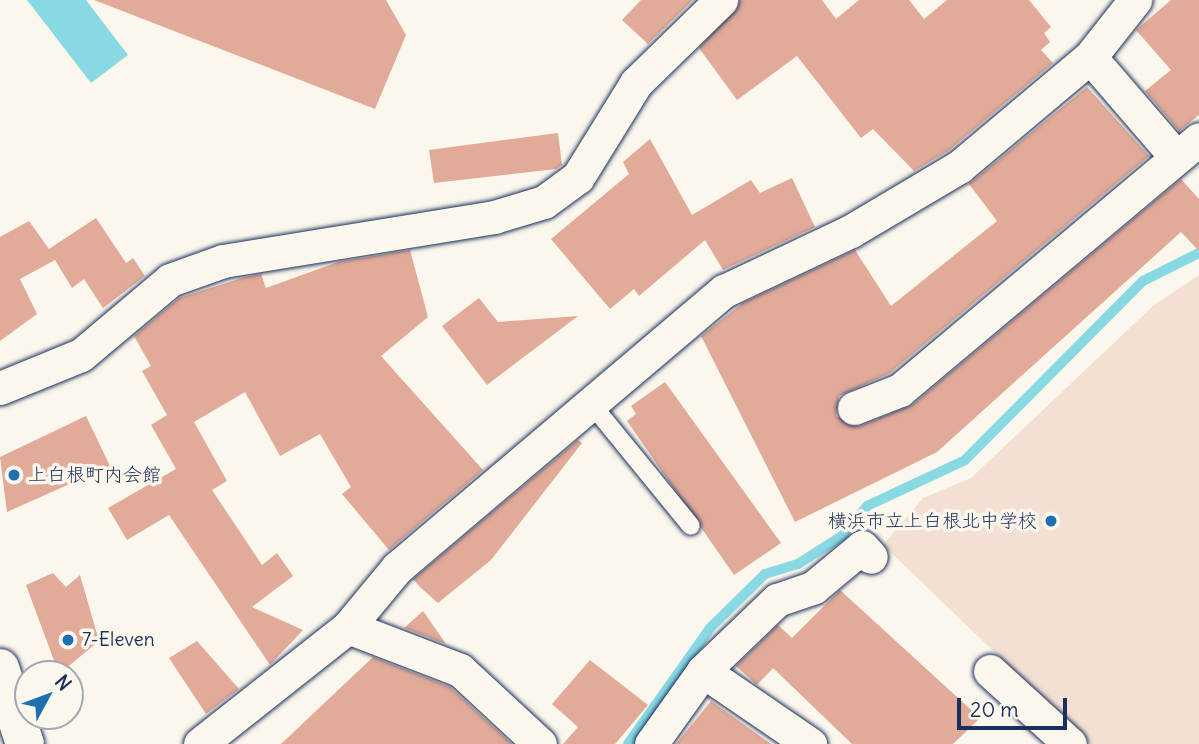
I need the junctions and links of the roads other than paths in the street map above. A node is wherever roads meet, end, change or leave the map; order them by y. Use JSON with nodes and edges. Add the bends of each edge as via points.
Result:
{"nodes":[{"id":1,"x":722,"y":0,"type":"edge"},
{"id":2,"x":1135,"y":0,"type":"edge"},
{"id":3,"x":1090,"y":57,"type":"junction"},
{"id":4,"x":1188,"y":148,"type":"edge"},
{"id":5,"x":0,"y":388,"type":"edge"},
{"id":6,"x":589,"y":401,"type":"junction"},
{"id":7,"x":855,"y":408,"type":"dead end"},
{"id":8,"x":691,"y":526,"type":"dead end"},
{"id":9,"x":871,"y":557,"type":"dead end"},
{"id":10,"x":348,"y":627,"type":"junction"},
{"id":11,"x":0,"y":668,"type":"edge"},
{"id":12,"x":703,"y":671,"type":"junction"},
{"id":13,"x":990,"y":671,"type":"dead end"},
{"id":14,"x":25,"y":744,"type":"edge"},
{"id":15,"x":200,"y":744,"type":"edge"},
{"id":16,"x":540,"y":744,"type":"edge"},
{"id":17,"x":651,"y":744,"type":"edge"},
{"id":18,"x":810,"y":744,"type":"edge"},
{"id":19,"x":1070,"y":744,"type":"edge"}],
"edges":[{"from":1,"to":5,"type":"street","via":[[636,83],[578,177],[544,202],[494,217],[223,261],[170,280],[81,355]]},
{"from":2,"to":3,"type":"street"},
{"from":3,"to":4,"type":"street"},
{"from":3,"to":6,"type":"street","via":[[959,167],[851,230],[724,291]]},
{"from":4,"to":7,"type":"street","via":[[900,390]]},
{"from":6,"to":8,"type":"lane"},
{"from":6,"to":10,"type":"street","via":[[397,568]]},
{"from":9,"to":12,"type":"street","via":[[862,547],[814,587],[777,600]]},
{"from":10,"to":15,"type":"street"},
{"from":10,"to":16,"type":"street","via":[[460,670]]},
{"from":11,"to":14,"type":"street"},
{"from":12,"to":17,"type":"street"},
{"from":12,"to":18,"type":"street"},
{"from":13,"to":19,"type":"street"}]}
